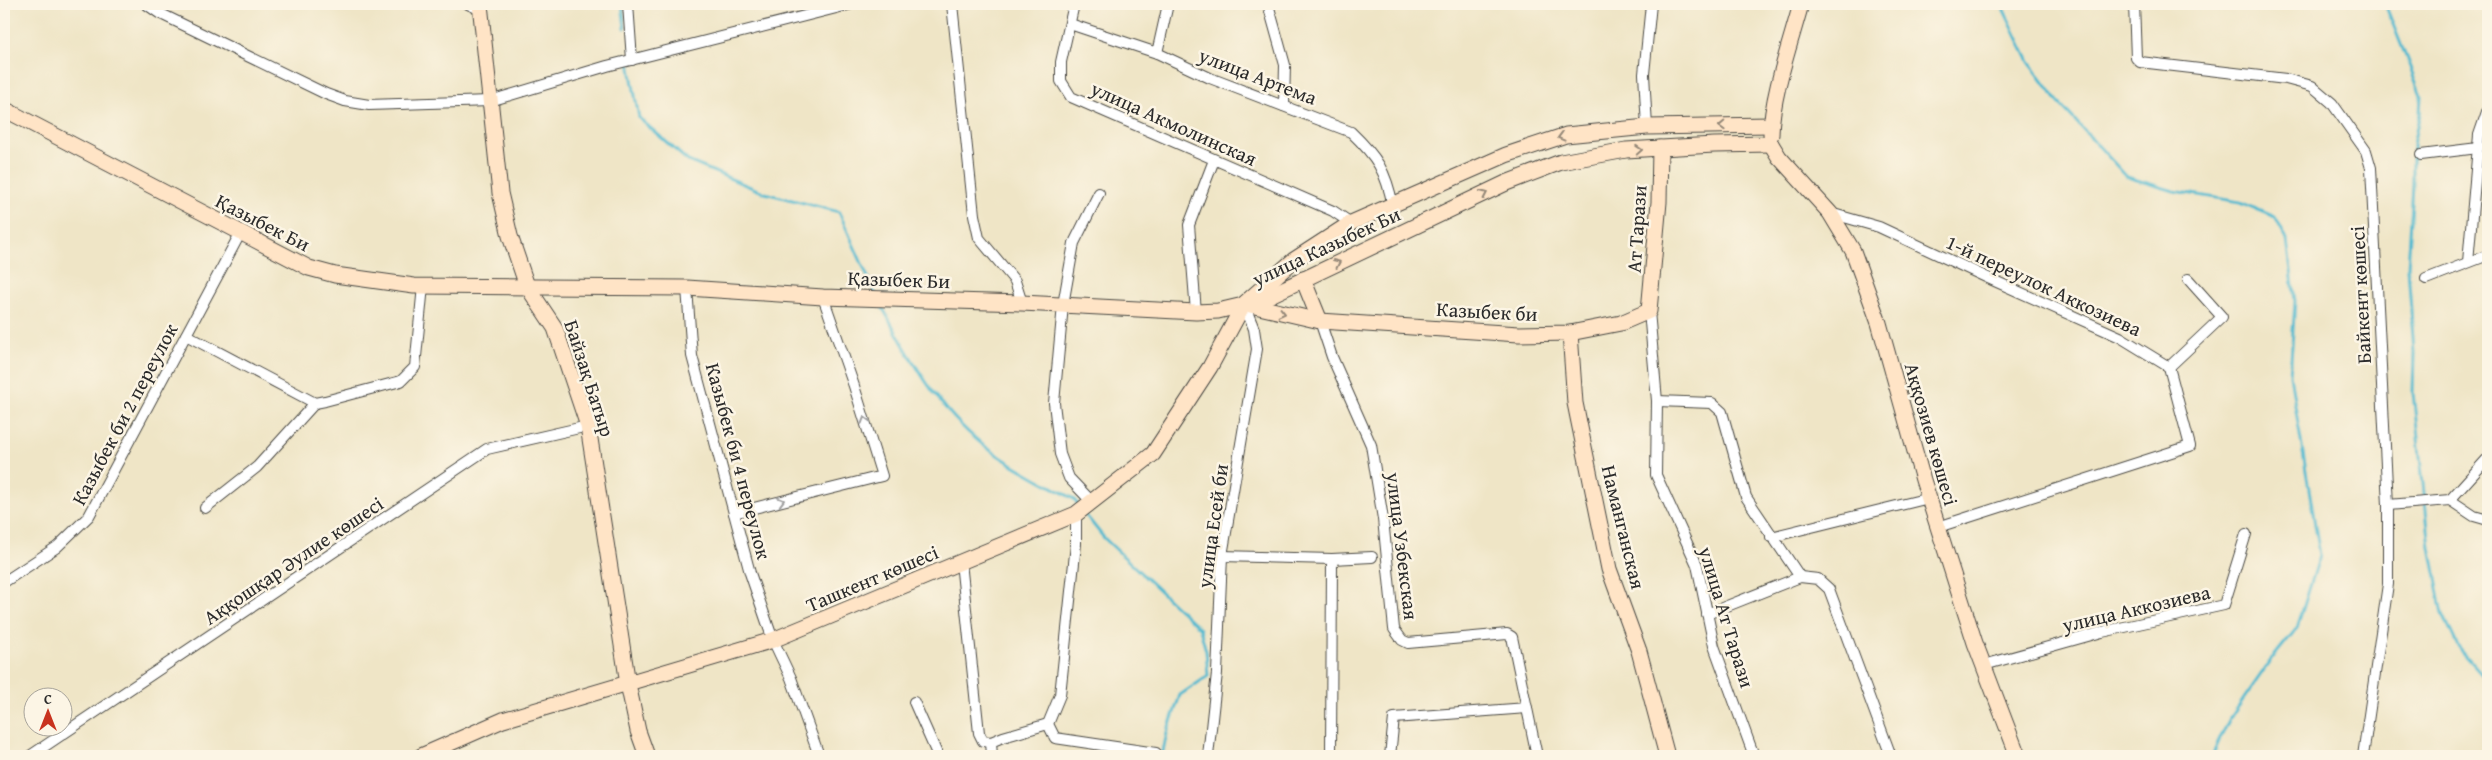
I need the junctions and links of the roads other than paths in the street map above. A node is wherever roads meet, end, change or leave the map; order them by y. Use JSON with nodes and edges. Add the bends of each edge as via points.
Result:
{"nodes":[{"id":1,"x":146,"y":4,"type":"edge"},
{"id":2,"x":628,"y":4,"type":"edge"},
{"id":3,"x":852,"y":4,"type":"edge"},
{"id":4,"x":952,"y":4,"type":"edge"},
{"id":5,"x":1074,"y":4,"type":"edge"},
{"id":6,"x":1168,"y":4,"type":"edge"},
{"id":7,"x":1268,"y":4,"type":"edge"},
{"id":8,"x":1651,"y":4,"type":"edge"},
{"id":9,"x":1801,"y":4,"type":"edge"},
{"id":10,"x":2134,"y":4,"type":"edge"},
{"id":11,"x":476,"y":6,"type":"edge"},
{"id":12,"x":1070,"y":24,"type":"junction"},
{"id":13,"x":1157,"y":53,"type":"junction"},
{"id":14,"x":632,"y":60,"type":"junction"},
{"id":15,"x":490,"y":100,"type":"junction"},
{"id":16,"x":1284,"y":106,"type":"junction"},
{"id":17,"x":4,"y":109,"type":"edge"},
{"id":18,"x":2488,"y":109,"type":"edge"},
{"id":19,"x":1771,"y":124,"type":"junction"},
{"id":20,"x":1646,"y":128,"type":"junction"},
{"id":21,"x":1771,"y":144,"type":"junction"},
{"id":22,"x":1660,"y":148,"type":"junction"},
{"id":23,"x":2478,"y":148,"type":"junction"},
{"id":24,"x":2421,"y":155,"type":"dead end"},
{"id":25,"x":1214,"y":160,"type":"junction"},
{"id":26,"x":1495,"y":160,"type":"junction"},
{"id":27,"x":1506,"y":183,"type":"junction"},
{"id":28,"x":1099,"y":193,"type":"dead end"},
{"id":29,"x":1393,"y":206,"type":"junction"},
{"id":30,"x":1830,"y":213,"type":"junction"},
{"id":31,"x":1352,"y":223,"type":"junction"},
{"id":32,"x":240,"y":232,"type":"junction"},
{"id":33,"x":2488,"y":255,"type":"edge"},
{"id":34,"x":2468,"y":262,"type":"junction"},
{"id":35,"x":2188,"y":278,"type":"dead end"},
{"id":36,"x":1303,"y":279,"type":"junction"},
{"id":37,"x":2426,"y":279,"type":"dead end"},
{"id":38,"x":423,"y":286,"type":"junction"},
{"id":39,"x":527,"y":286,"type":"junction"},
{"id":40,"x":687,"y":288,"type":"junction"},
{"id":41,"x":823,"y":297,"type":"junction"},
{"id":42,"x":1022,"y":303,"type":"junction"},
{"id":43,"x":1244,"y":304,"type":"junction"},
{"id":44,"x":1063,"y":305,"type":"junction"},
{"id":45,"x":1649,"y":311,"type":"junction"},
{"id":46,"x":1196,"y":312,"type":"junction"},
{"id":47,"x":1320,"y":321,"type":"junction"},
{"id":48,"x":1570,"y":333,"type":"junction"},
{"id":49,"x":186,"y":335,"type":"junction"},
{"id":50,"x":2169,"y":367,"type":"junction"},
{"id":51,"x":1658,"y":402,"type":"junction"},
{"id":52,"x":315,"y":403,"type":"junction"},
{"id":53,"x":588,"y":426,"type":"junction"},
{"id":54,"x":2488,"y":458,"type":"edge"},
{"id":55,"x":1929,"y":498,"type":"junction"},
{"id":56,"x":2450,"y":500,"type":"junction"},
{"id":57,"x":1091,"y":501,"type":"junction"},
{"id":58,"x":2388,"y":504,"type":"junction"},
{"id":59,"x":205,"y":508,"type":"dead end"},
{"id":60,"x":734,"y":513,"type":"junction"},
{"id":61,"x":1076,"y":514,"type":"junction"},
{"id":62,"x":2488,"y":520,"type":"edge"},
{"id":63,"x":1938,"y":527,"type":"junction"},
{"id":64,"x":2246,"y":534,"type":"dead end"},
{"id":65,"x":1771,"y":537,"type":"junction"},
{"id":66,"x":1222,"y":556,"type":"junction"},
{"id":67,"x":1372,"y":557,"type":"dead end"},
{"id":68,"x":1332,"y":559,"type":"junction"},
{"id":69,"x":961,"y":562,"type":"junction"},
{"id":70,"x":1800,"y":577,"type":"junction"},
{"id":71,"x":4,"y":582,"type":"edge"},
{"id":72,"x":1707,"y":614,"type":"junction"},
{"id":73,"x":773,"y":640,"type":"junction"},
{"id":74,"x":1984,"y":665,"type":"junction"},
{"id":75,"x":628,"y":684,"type":"junction"},
{"id":76,"x":914,"y":702,"type":"dead end"},
{"id":77,"x":1527,"y":708,"type":"junction"},
{"id":78,"x":1048,"y":724,"type":"junction"},
{"id":79,"x":992,"y":742,"type":"junction"},
{"id":80,"x":817,"y":750,"type":"dead end"},
{"id":81,"x":1156,"y":753,"type":"dead end"},
{"id":82,"x":30,"y":756,"type":"edge"},
{"id":83,"x":420,"y":756,"type":"edge"},
{"id":84,"x":647,"y":756,"type":"edge"},
{"id":85,"x":938,"y":756,"type":"edge"},
{"id":86,"x":992,"y":756,"type":"edge"},
{"id":87,"x":1208,"y":756,"type":"edge"},
{"id":88,"x":1331,"y":756,"type":"edge"},
{"id":89,"x":1390,"y":756,"type":"edge"},
{"id":90,"x":1537,"y":756,"type":"edge"},
{"id":91,"x":1664,"y":756,"type":"edge"},
{"id":92,"x":1754,"y":756,"type":"edge"},
{"id":93,"x":1891,"y":756,"type":"edge"},
{"id":94,"x":2018,"y":756,"type":"edge"},
{"id":95,"x":2363,"y":756,"type":"edge"}],
"edges":[{"from":1,"to":15,"type":"street","via":[[345,101],[370,105]]},
{"from":2,"to":14,"type":"street"},
{"from":3,"to":14,"type":"street"},
{"from":4,"to":42,"type":"street","via":[[979,238],[1015,281]]},
{"from":5,"to":12,"type":"street","name":"улица Акмолинская"},
{"from":6,"to":13,"type":"street"},
{"from":7,"to":16,"type":"street","via":[[1285,65]]},
{"from":8,"to":20,"type":"street","via":[[1644,74]]},
{"from":9,"to":19,"type":"street"},
{"from":10,"to":58,"type":"street","name":"Байкент көшесі","via":[[2136,58],[2140,62],[2300,81],[2312,86],[2332,103],[2366,151],[2371,168]]},
{"from":11,"to":15,"type":"street","name":"Байзақ Батыр"},
{"from":12,"to":13,"type":"street","name":"улица Артема"},
{"from":12,"to":25,"type":"street","name":"улица Акмолинская","via":[[1060,81],[1071,97]]},
{"from":13,"to":16,"type":"street","name":"улица Артема","via":[[1210,78]]},
{"from":14,"to":15,"type":"street"},
{"from":15,"to":39,"type":"street","name":"Байзақ Батыр","via":[[500,193]]},
{"from":16,"to":29,"type":"street","name":"улица Артема","via":[[1336,124],[1367,146],[1388,179]]},
{"from":17,"to":32,"type":"street","name":"Қазыбек Би"},
{"from":18,"to":23,"type":"street"},
{"from":19,"to":20,"type":"street","name":"улица Казыбек Би","one_way":true},
{"from":19,"to":21,"type":"street"},
{"from":20,"to":26,"type":"street","name":"улица Казыбек Би","one_way":true,"via":[[1566,135]]},
{"from":21,"to":22,"type":"street","name":"улица Казыбек Би"},
{"from":21,"to":30,"type":"street","name":"Аққозиев көшесі"},
{"from":27,"to":22,"type":"street","name":"улица Казыбек Би","one_way":true,"via":[[1561,162],[1626,150]]},
{"from":22,"to":45,"type":"street","name":"Ат Тарази","via":[[1659,202]]},
{"from":23,"to":24,"type":"street"},
{"from":23,"to":34,"type":"street"},
{"from":25,"to":31,"type":"street","name":"улица Акмолинская","via":[[1333,211]]},
{"from":25,"to":46,"type":"street","via":[[1189,225]]},
{"from":26,"to":27,"type":"street"},
{"from":26,"to":29,"type":"street","name":"улица Казыбек Би"},
{"from":36,"to":27,"type":"street","name":"улица Казыбек Би","one_way":true},
{"from":28,"to":44,"type":"street","via":[[1074,243]]},
{"from":29,"to":31,"type":"street","name":"улица Казыбек Би"},
{"from":30,"to":50,"type":"street","name":"1-й переулок Аккозиева","via":[[1894,233],[2120,336]]},
{"from":30,"to":55,"type":"street","name":"Аққозиев көшесі","via":[[1853,252],[1879,323]]},
{"from":31,"to":43,"type":"street","name":"улица Казыбек Би","via":[[1294,260]]},
{"from":32,"to":38,"type":"street","name":"Қазыбек Би","via":[[309,268],[335,276]]},
{"from":32,"to":49,"type":"street","name":"Казыбек би 2 переулок"},
{"from":33,"to":34,"type":"street"},
{"from":34,"to":37,"type":"street"},
{"from":35,"to":50,"type":"street","via":[[2222,316]]},
{"from":36,"to":43,"type":"street","name":"улица Казыбек Би","via":[[1256,302]]},
{"from":36,"to":47,"type":"street"},
{"from":38,"to":39,"type":"street","name":"Қазыбек Би"},
{"from":38,"to":52,"type":"street","via":[[415,367],[402,381]]},
{"from":39,"to":40,"type":"street","name":"Қазыбек Би"},
{"from":39,"to":53,"type":"street","name":"Байзақ Батыр","via":[[555,328]]},
{"from":40,"to":41,"type":"street","name":"Қазыбек Би"},
{"from":40,"to":60,"type":"street","name":"Казыбек би 4 переулок","via":[[692,356]]},
{"from":41,"to":42,"type":"street","name":"Қазыбек Би"},
{"from":60,"to":41,"type":"street","one_way":true,"via":[[882,476]]},
{"from":42,"to":44,"type":"street","name":"Қазыбек Би"},
{"from":43,"to":46,"type":"street","name":"Қазыбек Би","via":[[1218,311]]},
{"from":43,"to":47,"type":"street","name":"Казыбек би","one_way":true},
{"from":43,"to":57,"type":"street","name":"Ташкент көшесі","via":[[1210,367],[1153,454]]},
{"from":43,"to":66,"type":"street","name":"улица Есей би","via":[[1254,329],[1257,349]]},
{"from":44,"to":46,"type":"street","name":"Қазыбек Би"},
{"from":44,"to":57,"type":"street","via":[[1054,403],[1060,454],[1069,478]]},
{"from":45,"to":48,"type":"street","name":"Казыбек би","via":[[1621,323]]},
{"from":45,"to":51,"type":"street","name":"улица Ат Тарази"},
{"from":47,"to":48,"type":"street","name":"Казыбек би","via":[[1520,334]]},
{"from":47,"to":77,"type":"street","name":"улица Узбекская","via":[[1332,357],[1372,446],[1394,629],[1408,643],[1507,634],[1512,637]]},
{"from":48,"to":91,"type":"street","name":"Наманганская","via":[[1576,403],[1610,569],[1640,651]]},
{"from":49,"to":52,"type":"street"},
{"from":49,"to":71,"type":"street","name":"Казыбек би 2 переулок","via":[[90,516],[57,547]]},
{"from":50,"to":63,"type":"street","via":[[2190,446]]},
{"from":51,"to":65,"type":"street","via":[[1712,403],[1722,412],[1746,497]]},
{"from":51,"to":72,"type":"street","name":"улица Ат Тарази","via":[[1656,475],[1697,565]]},
{"from":52,"to":59,"type":"street","via":[[257,467]]},
{"from":53,"to":75,"type":"street","name":"Байзақ Батыр"},
{"from":53,"to":82,"type":"street","name":"Аққошқар Әулие көшесі","via":[[487,449]]},
{"from":54,"to":56,"type":"street"},
{"from":55,"to":63,"type":"street","name":"Аққозиев көшесі"},
{"from":55,"to":65,"type":"street"},
{"from":56,"to":58,"type":"street"},
{"from":56,"to":62,"type":"street","via":[[2474,516]]},
{"from":57,"to":61,"type":"street","name":"Ташкент көшесі"},
{"from":58,"to":95,"type":"street","name":"Байкент көшесі","via":[[2388,584]]},
{"from":60,"to":73,"type":"street","name":"Казыбек би 4 переулок"},
{"from":61,"to":69,"type":"street","name":"Ташкент көшесі"},
{"from":61,"to":78,"type":"street","via":[[1076,544],[1060,695]]},
{"from":63,"to":74,"type":"street","name":"Аққозиев көшесі"},
{"from":64,"to":74,"type":"street","name":"улица Аккозиева","via":[[2224,605],[2102,632]]},
{"from":65,"to":70,"type":"street"},
{"from":66,"to":68,"type":"street"},
{"from":66,"to":87,"type":"street","name":"улица Есей би","via":[[1217,673]]},
{"from":67,"to":68,"type":"street"},
{"from":68,"to":88,"type":"street"},
{"from":69,"to":73,"type":"street","name":"Ташкент көшесі"},
{"from":69,"to":79,"type":"street","via":[[979,734],[983,741]]},
{"from":70,"to":72,"type":"street"},
{"from":70,"to":93,"type":"street","via":[[1818,579],[1829,589]]},
{"from":72,"to":92,"type":"street","name":"улица Ат Тарази","via":[[1714,646]]},
{"from":73,"to":75,"type":"street","name":"Ташкент көшесі"},
{"from":73,"to":80,"type":"street","via":[[791,678]]},
{"from":74,"to":94,"type":"street","name":"Аққозиев көшесі"},
{"from":75,"to":83,"type":"street","name":"Ташкент көшесі","via":[[502,720]]},
{"from":75,"to":84,"type":"street","name":"Байзақ Батыр"},
{"from":76,"to":85,"type":"street"},
{"from":77,"to":89,"type":"street","via":[[1394,718]]},
{"from":77,"to":90,"type":"street","name":"улица Узбекская"},
{"from":78,"to":79,"type":"street"},
{"from":78,"to":81,"type":"street","via":[[1055,738]]},
{"from":79,"to":86,"type":"street"}]}
